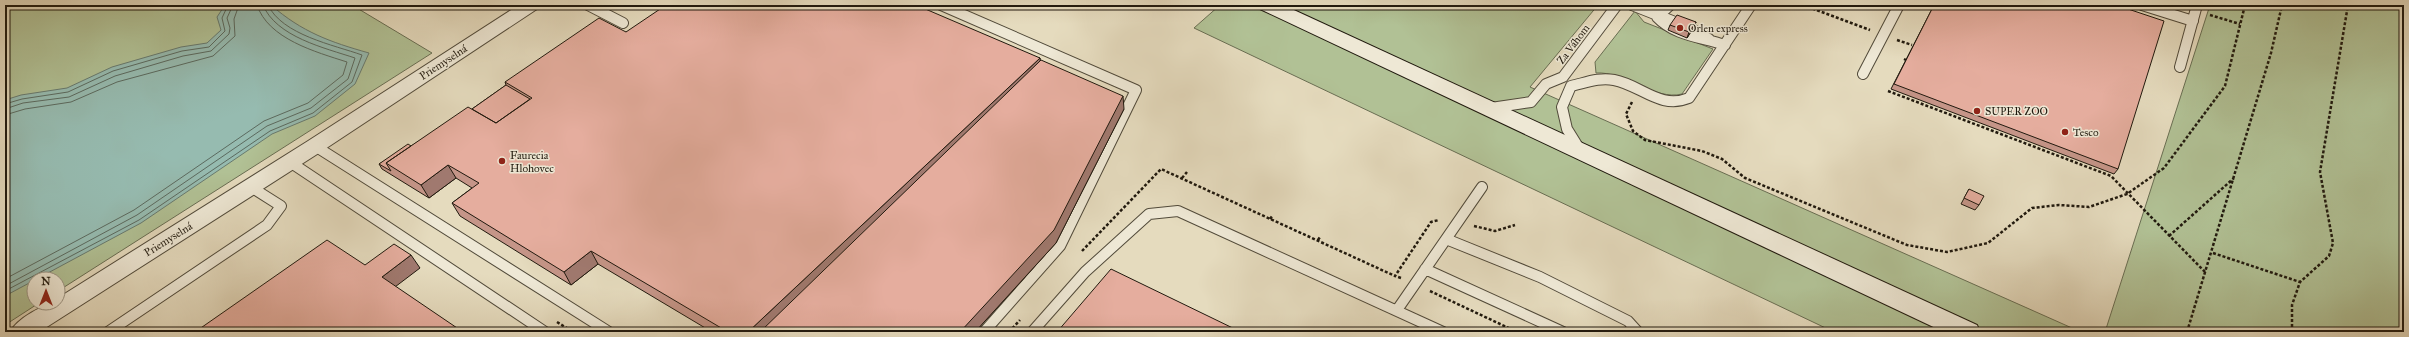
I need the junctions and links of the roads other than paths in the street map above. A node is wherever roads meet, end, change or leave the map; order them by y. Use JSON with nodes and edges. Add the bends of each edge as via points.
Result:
{"nodes":[{"id":1,"x":531,"y":5,"type":"edge"},
{"id":2,"x":588,"y":5,"type":"edge"},
{"id":3,"x":941,"y":5,"type":"edge"},
{"id":4,"x":1267,"y":5,"type":"edge"},
{"id":5,"x":1617,"y":5,"type":"edge"},
{"id":6,"x":1632,"y":5,"type":"edge"},
{"id":7,"x":1670,"y":5,"type":"edge"},
{"id":8,"x":1751,"y":5,"type":"edge"},
{"id":9,"x":1899,"y":5,"type":"edge"},
{"id":10,"x":2142,"y":5,"type":"edge"},
{"id":11,"x":2196,"y":8,"type":"edge"},
{"id":12,"x":1658,"y":17,"type":"junction"},
{"id":13,"x":2193,"y":21,"type":"junction"},
{"id":14,"x":623,"y":23,"type":"dead end"},
{"id":15,"x":1724,"y":45,"type":"junction"},
{"id":16,"x":2180,"y":67,"type":"dead end"},
{"id":17,"x":1863,"y":74,"type":"dead end"},
{"id":18,"x":1563,"y":77,"type":"junction"},
{"id":19,"x":1571,"y":86,"type":"junction"},
{"id":20,"x":1487,"y":109,"type":"junction"},
{"id":21,"x":315,"y":146,"type":"junction"},
{"id":22,"x":1581,"y":151,"type":"junction"},
{"id":23,"x":290,"y":162,"type":"junction"},
{"id":24,"x":251,"y":187,"type":"junction"},
{"id":25,"x":1482,"y":187,"type":"dead end"},
{"id":26,"x":1446,"y":239,"type":"junction"},
{"id":27,"x":1425,"y":269,"type":"junction"},
{"id":28,"x":1397,"y":310,"type":"junction"},
{"id":29,"x":21,"y":332,"type":"edge"},
{"id":30,"x":108,"y":332,"type":"edge"},
{"id":31,"x":545,"y":332,"type":"edge"},
{"id":32,"x":609,"y":332,"type":"edge"},
{"id":33,"x":984,"y":332,"type":"edge"},
{"id":34,"x":1032,"y":332,"type":"edge"},
{"id":35,"x":1443,"y":332,"type":"edge"},
{"id":36,"x":1563,"y":332,"type":"edge"},
{"id":37,"x":1638,"y":332,"type":"edge"},
{"id":38,"x":1968,"y":332,"type":"edge"}],
"edges":[{"from":1,"to":21,"type":"street","name":"Priemyselná"},
{"from":2,"to":14,"type":"lane"},
{"from":3,"to":33,"type":"lane","via":[[1136,90],[1060,246]]},
{"from":4,"to":20,"type":"main road"},
{"from":5,"to":18,"type":"lane","name":"Za Váhom"},
{"from":6,"to":12,"type":"lane"},
{"from":7,"to":12,"type":"lane"},
{"from":8,"to":15,"type":"lane"},
{"from":9,"to":17,"type":"lane"},
{"from":10,"to":13,"type":"lane"},
{"from":11,"to":13,"type":"lane"},
{"from":12,"to":15,"type":"lane","via":[[1664,26],[1691,37],[1710,39]]},
{"from":13,"to":16,"type":"lane"},
{"from":15,"to":19,"type":"lane","via":[[1689,98],[1680,104],[1669,103],[1615,80],[1597,79]]},
{"from":18,"to":19,"type":"lane"},
{"from":18,"to":20,"type":"lane","via":[[1546,84],[1531,102]]},
{"from":19,"to":22,"type":"lane","via":[[1562,107],[1567,129]]},
{"from":20,"to":22,"type":"main road"},
{"from":21,"to":23,"type":"street","name":"Priemyselná"},
{"from":21,"to":32,"type":"lane"},
{"from":22,"to":38,"type":"main road"},
{"from":23,"to":24,"type":"street","name":"Priemyselná"},
{"from":23,"to":31,"type":"lane"},
{"from":24,"to":29,"type":"street","name":"Priemyselná"},
{"from":24,"to":30,"type":"lane","via":[[281,206],[268,225]]},
{"from":25,"to":26,"type":"lane"},
{"from":26,"to":27,"type":"lane"},
{"from":26,"to":37,"type":"lane","via":[[1540,276],[1628,322]]},
{"from":27,"to":28,"type":"lane"},
{"from":27,"to":36,"type":"lane"},
{"from":28,"to":34,"type":"lane","via":[[1178,211],[1149,214],[1085,272]]},
{"from":28,"to":35,"type":"lane"}]}
